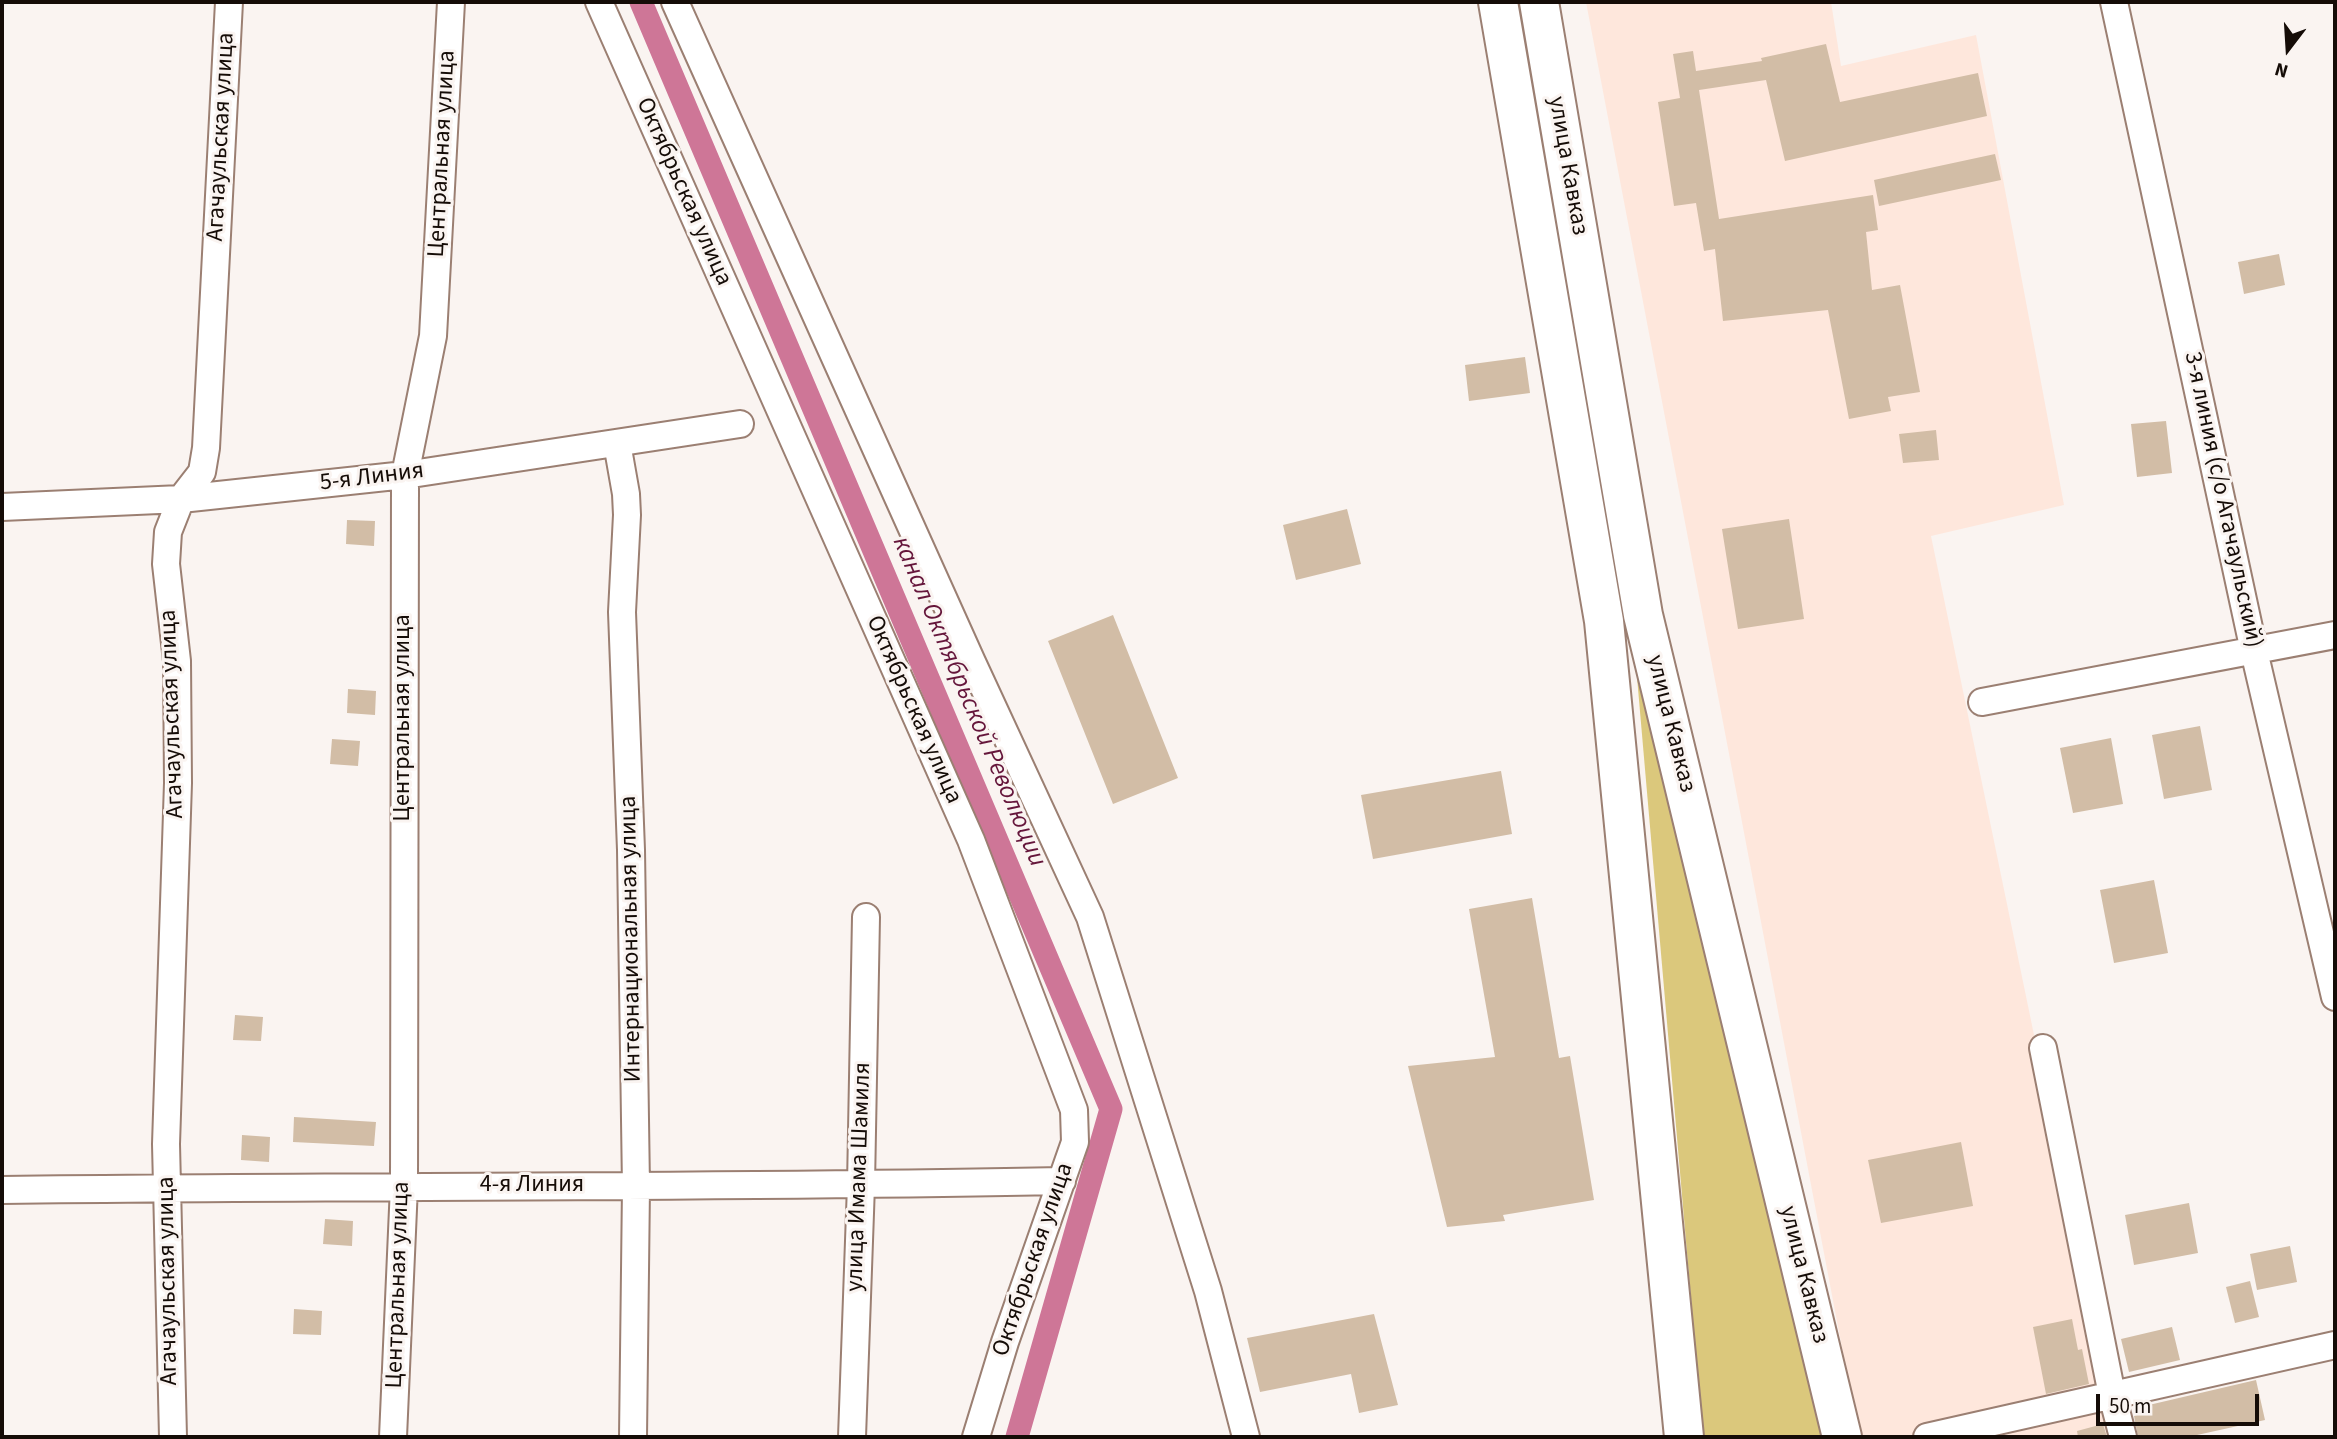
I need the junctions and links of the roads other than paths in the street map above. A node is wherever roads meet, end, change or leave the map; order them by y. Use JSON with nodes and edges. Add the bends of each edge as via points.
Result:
{"nodes":[{"id":1,"x":229,"y":2,"type":"edge"},
{"id":2,"x":451,"y":2,"type":"edge"},
{"id":3,"x":599,"y":2,"type":"edge"},
{"id":4,"x":675,"y":2,"type":"edge"},
{"id":5,"x":1498,"y":2,"type":"edge"},
{"id":6,"x":1539,"y":2,"type":"edge"},
{"id":7,"x":2114,"y":2,"type":"edge"},
{"id":8,"x":740,"y":424,"type":"dead end"},
{"id":9,"x":617,"y":443,"type":"junction"},
{"id":10,"x":405,"y":475,"type":"junction"},
{"id":11,"x":181,"y":499,"type":"junction"},
{"id":12,"x":2,"y":507,"type":"edge"},
{"id":13,"x":2335,"y":635,"type":"edge"},
{"id":14,"x":2254,"y":651,"type":"junction"},
{"id":15,"x":1982,"y":702,"type":"dead end"},
{"id":16,"x":866,"y":918,"type":"dead end"},
{"id":17,"x":2335,"y":997,"type":"edge"},
{"id":18,"x":2043,"y":1048,"type":"dead end"},
{"id":19,"x":1062,"y":1181,"type":"junction"},
{"id":20,"x":861,"y":1185,"type":"junction"},
{"id":21,"x":404,"y":1186,"type":"junction"},
{"id":22,"x":636,"y":1186,"type":"junction"},
{"id":23,"x":167,"y":1188,"type":"junction"},
{"id":24,"x":2,"y":1190,"type":"edge"},
{"id":25,"x":2335,"y":1345,"type":"edge"},
{"id":26,"x":2112,"y":1395,"type":"junction"},
{"id":27,"x":173,"y":1437,"type":"edge"},
{"id":28,"x":393,"y":1437,"type":"edge"},
{"id":29,"x":633,"y":1437,"type":"edge"},
{"id":30,"x":852,"y":1437,"type":"edge"},
{"id":31,"x":976,"y":1437,"type":"edge"},
{"id":32,"x":1246,"y":1437,"type":"edge"},
{"id":33,"x":1684,"y":1437,"type":"edge"},
{"id":34,"x":1842,"y":1437,"type":"edge"},
{"id":35,"x":1927,"y":1437,"type":"edge"},
{"id":36,"x":2123,"y":1437,"type":"edge"}],
"edges":[{"from":1,"to":11,"type":"street","name":"Агачаульская улица","via":[[206,448],[202,472]]},
{"from":2,"to":10,"type":"street","name":"Центральная улица","via":[[433,336]]},
{"from":3,"to":19,"type":"street","name":"Октябрьская улица","via":[[971,841],[1074,1110],[1075,1142]]},
{"from":4,"to":32,"type":"street","via":[[1090,917],[1208,1291]]},
{"from":5,"to":33,"type":"highway","name":"улица Кавказ","via":[[1604,621]]},
{"from":6,"to":34,"type":"highway","name":"улица Кавказ","via":[[1643,615]]},
{"from":7,"to":14,"type":"street","name":"3-я линия (с/о Агачаульский)"},
{"from":8,"to":9,"type":"street","name":"5-я Линия"},
{"from":9,"to":10,"type":"street","name":"5-я Линия"},
{"from":9,"to":22,"type":"street","name":"Интернациональная улица","via":[[627,515],[622,612]]},
{"from":10,"to":11,"type":"street","name":"5-я Линия"},
{"from":10,"to":21,"type":"street","name":"Центральная улица"},
{"from":11,"to":12,"type":"street","name":"5-я Линия"},
{"from":11,"to":23,"type":"street","name":"Агачаульская улица","via":[[168,531],[166,564],[177,662],[178,783]]},
{"from":13,"to":14,"type":"street"},
{"from":14,"to":15,"type":"street"},
{"from":14,"to":17,"type":"street","name":"3-я линия (с/о Агачаульский)"},
{"from":16,"to":20,"type":"street","name":"улица Имама Шамиля"},
{"from":18,"to":26,"type":"street"},
{"from":19,"to":20,"type":"street","name":"4-я Линия"},
{"from":19,"to":31,"type":"street","name":"Октябрьская улица"},
{"from":20,"to":22,"type":"street","name":"4-я Линия"},
{"from":20,"to":30,"type":"street","name":"улица Имама Шамиля"},
{"from":21,"to":22,"type":"street","name":"4-я Линия"},
{"from":21,"to":23,"type":"street","name":"4-я Линия"},
{"from":21,"to":28,"type":"street","name":"Центральная улица"},
{"from":22,"to":29,"type":"street","name":"Интернациональная улица"},
{"from":23,"to":24,"type":"street","name":"4-я Линия"},
{"from":23,"to":27,"type":"street","name":"Агачаульская улица"},
{"from":25,"to":26,"type":"street"},
{"from":26,"to":35,"type":"street"},
{"from":26,"to":36,"type":"street"}]}
